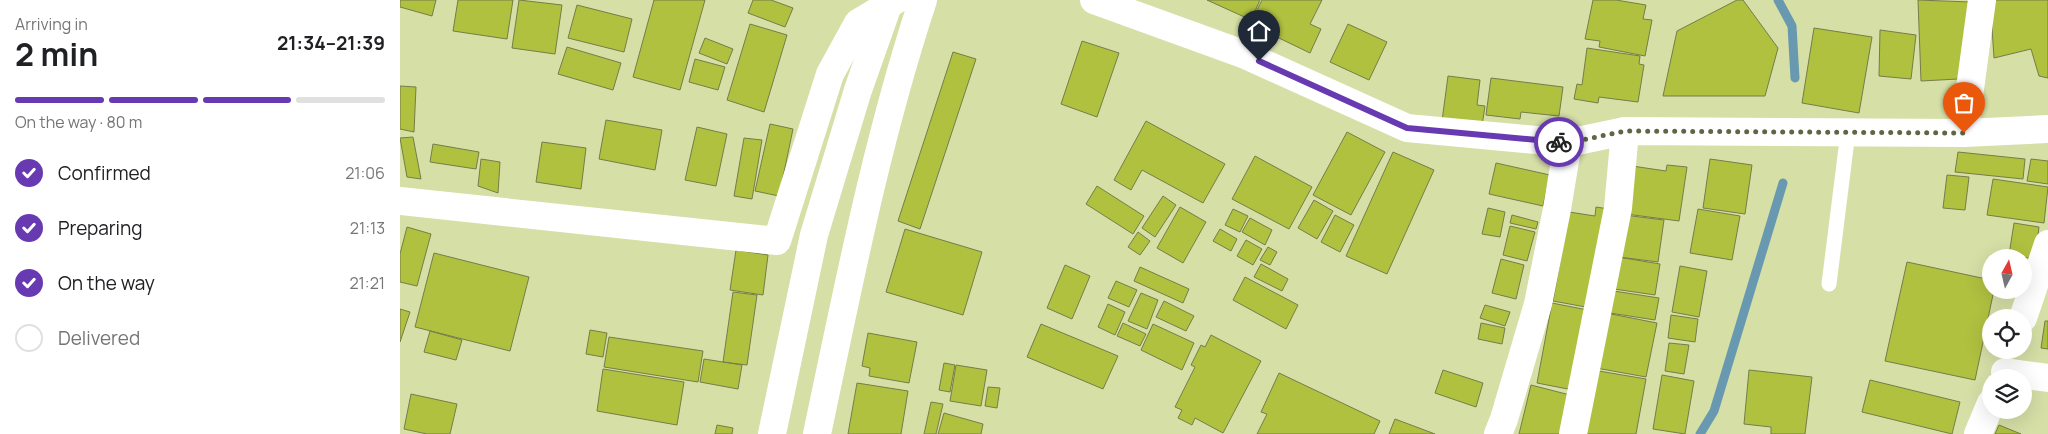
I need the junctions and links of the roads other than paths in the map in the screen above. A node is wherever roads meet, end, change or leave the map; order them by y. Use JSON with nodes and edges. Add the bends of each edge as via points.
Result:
{"nodes":[{"id":1,"x":923,"y":0,"type":"edge"},
{"id":2,"x":1094,"y":0,"type":"edge"},
{"id":3,"x":1982,"y":0,"type":"edge"},
{"id":4,"x":892,"y":2,"type":"edge"},
{"id":5,"x":2048,"y":129,"type":"edge"},
{"id":6,"x":1625,"y":131,"type":"junction"},
{"id":7,"x":1848,"y":132,"type":"junction"},
{"id":8,"x":1964,"y":133,"type":"junction"},
{"id":9,"x":1568,"y":143,"type":"junction"},
{"id":10,"x":400,"y":201,"type":"edge"},
{"id":11,"x":2048,"y":244,"type":"edge"},
{"id":12,"x":1828,"y":284,"type":"dead end"},
{"id":13,"x":2026,"y":309,"type":"edge"},
{"id":14,"x":2006,"y":366,"type":"edge"},
{"id":15,"x":2048,"y":378,"type":"edge"},
{"id":16,"x":1984,"y":419,"type":"edge"},
{"id":17,"x":772,"y":434,"type":"edge"},
{"id":18,"x":817,"y":434,"type":"edge"},
{"id":19,"x":1498,"y":434,"type":"edge"},
{"id":20,"x":1573,"y":434,"type":"edge"},
{"id":21,"x":1978,"y":434,"type":"edge"}],
"edges":[{"from":1,"to":18,"type":"main road","via":[[890,108],[856,248]]},
{"from":2,"to":9,"type":"main road","via":[[1243,54],[1407,128]]},
{"from":3,"to":8,"type":"main road"},
{"from":4,"to":10,"type":"main road","via":[[858,23],[830,74],[776,241]]},
{"from":4,"to":17,"type":"main road","via":[[858,90],[814,236]]},
{"from":5,"to":8,"type":"main road"},
{"from":6,"to":7,"type":"main road"},
{"from":6,"to":9,"type":"main road"},
{"from":6,"to":20,"type":"main road","via":[[1618,208]]},
{"from":7,"to":8,"type":"main road"},
{"from":7,"to":12,"type":"lane"},
{"from":9,"to":19,"type":"main road","via":[[1538,304]]},
{"from":11,"to":13,"type":"main road"},
{"from":14,"to":15,"type":"main road"},
{"from":16,"to":21,"type":"main road"}]}
